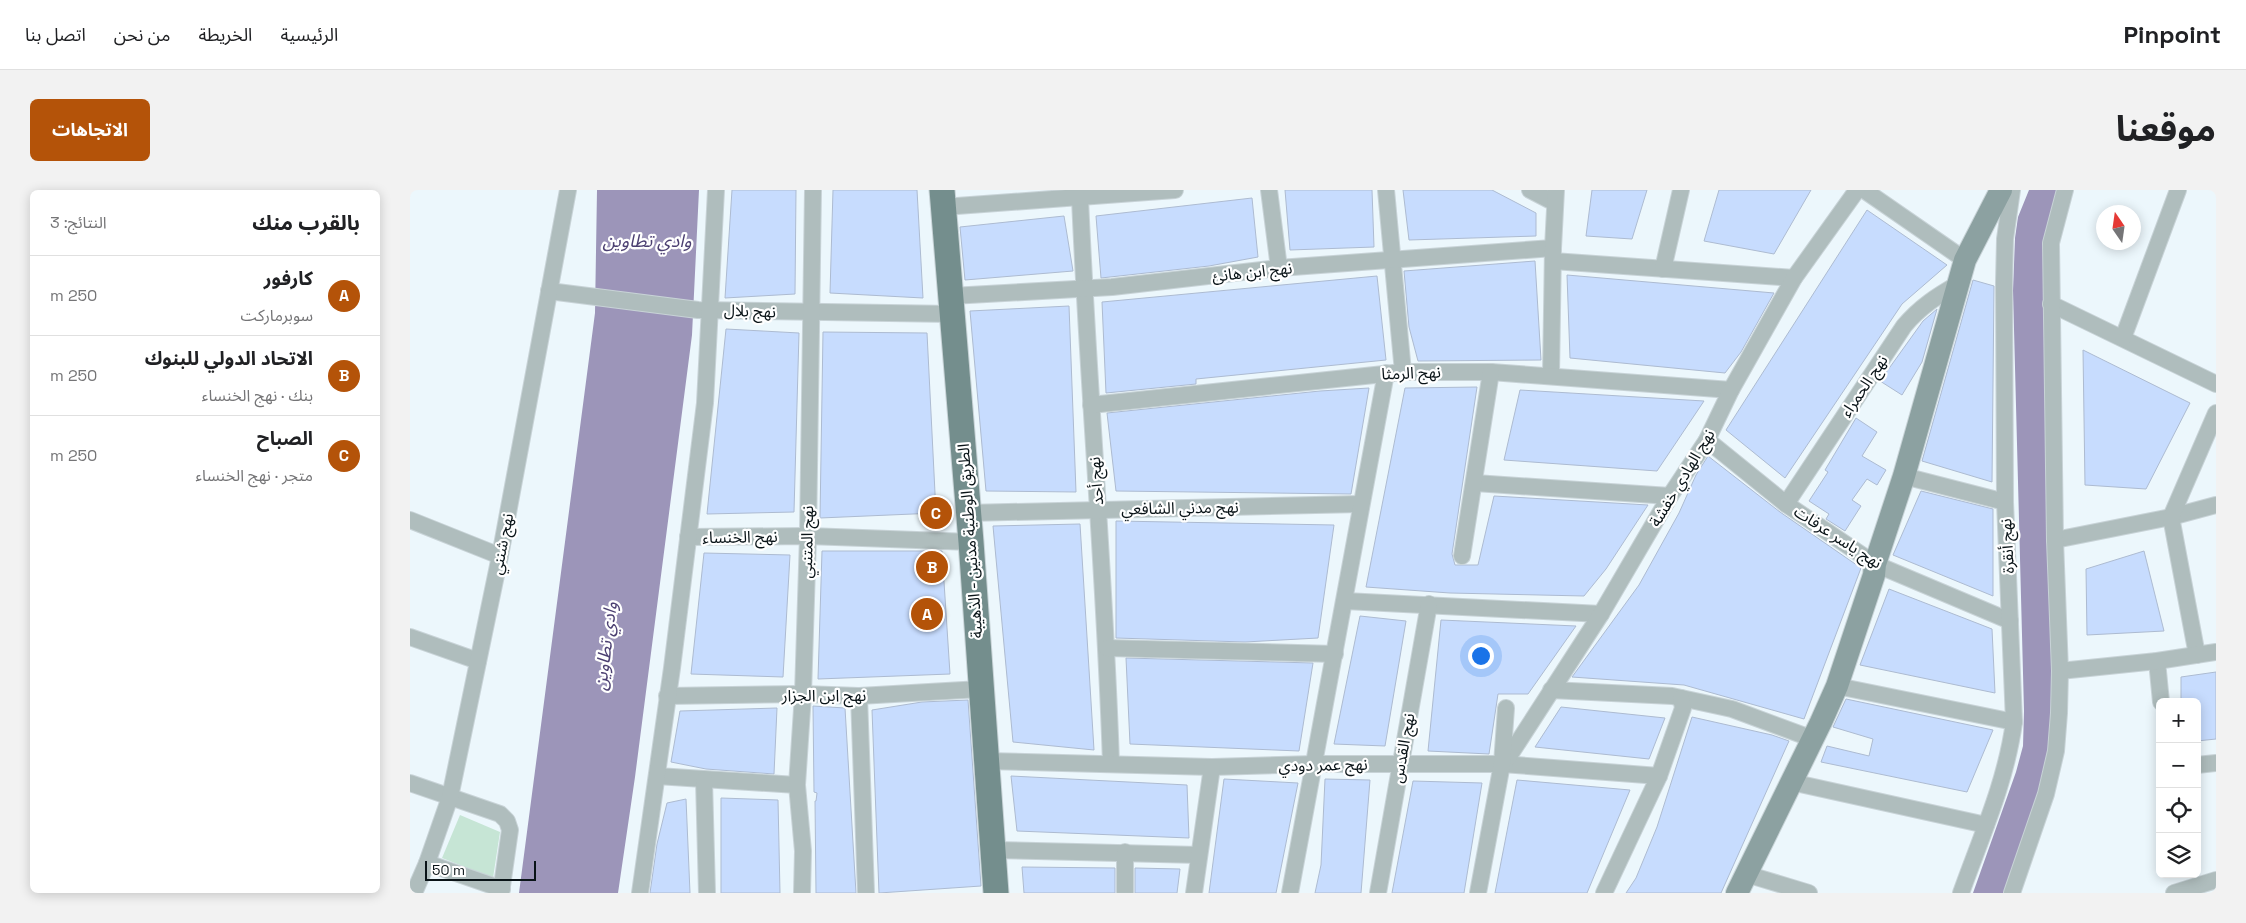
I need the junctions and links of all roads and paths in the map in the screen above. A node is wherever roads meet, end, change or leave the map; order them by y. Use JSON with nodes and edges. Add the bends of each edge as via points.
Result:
{"nodes":[{"id":1,"x":568,"y":190,"type":"edge"},
{"id":2,"x":716,"y":190,"type":"edge"},
{"id":3,"x":813,"y":190,"type":"edge"},
{"id":4,"x":1175,"y":190,"type":"edge"},
{"id":5,"x":1269,"y":190,"type":"edge"},
{"id":6,"x":1386,"y":190,"type":"edge"},
{"id":7,"x":1530,"y":190,"type":"edge"},
{"id":8,"x":1681,"y":190,"type":"edge"},
{"id":9,"x":1857,"y":190,"type":"edge"},
{"id":10,"x":1864,"y":190,"type":"edge"},
{"id":11,"x":2000,"y":190,"type":"edge"},
{"id":12,"x":2012,"y":190,"type":"edge"},
{"id":13,"x":2065,"y":190,"type":"edge"},
{"id":14,"x":2178,"y":190,"type":"edge"},
{"id":15,"x":1556,"y":196,"type":"edge"},
{"id":16,"x":943,"y":198,"type":"edge"},
{"id":17,"x":1080,"y":198,"type":"junction"},
{"id":18,"x":1553,"y":254,"type":"junction"},
{"id":19,"x":1392,"y":259,"type":"junction"},
{"id":20,"x":1965,"y":260,"type":"junction"},
{"id":21,"x":1279,"y":268,"type":"junction"},
{"id":22,"x":1663,"y":269,"type":"junction"},
{"id":23,"x":1794,"y":278,"type":"junction"},
{"id":24,"x":1958,"y":284,"type":"junction"},
{"id":25,"x":1084,"y":288,"type":"junction"},
{"id":26,"x":549,"y":291,"type":"junction"},
{"id":27,"x":2050,"y":304,"type":"junction"},
{"id":28,"x":951,"y":305,"type":"junction"},
{"id":29,"x":704,"y":310,"type":"junction"},
{"id":30,"x":811,"y":313,"type":"junction"},
{"id":31,"x":2123,"y":338,"type":"junction"},
{"id":32,"x":1403,"y":372,"type":"junction"},
{"id":33,"x":1491,"y":372,"type":"junction"},
{"id":34,"x":1386,"y":373,"type":"junction"},
{"id":35,"x":1551,"y":375,"type":"junction"},
{"id":36,"x":2216,"y":384,"type":"edge"},
{"id":37,"x":1731,"y":390,"type":"junction"},
{"id":38,"x":1092,"y":405,"type":"junction"},
{"id":39,"x":2216,"y":413,"type":"edge"},
{"id":40,"x":1707,"y":440,"type":"junction"},
{"id":41,"x":1904,"y":476,"type":"junction"},
{"id":42,"x":1474,"y":483,"type":"junction"},
{"id":43,"x":1670,"y":496,"type":"junction"},
{"id":44,"x":2005,"y":502,"type":"junction"},
{"id":45,"x":1361,"y":504,"type":"junction"},
{"id":46,"x":1786,"y":504,"type":"junction"},
{"id":47,"x":2216,"y":505,"type":"edge"},
{"id":48,"x":1098,"y":510,"type":"junction"},
{"id":49,"x":968,"y":512,"type":"junction"},
{"id":50,"x":2171,"y":517,"type":"junction"},
{"id":51,"x":410,"y":520,"type":"edge"},
{"id":52,"x":808,"y":536,"type":"junction"},
{"id":53,"x":688,"y":537,"type":"junction"},
{"id":54,"x":2056,"y":540,"type":"junction"},
{"id":55,"x":971,"y":542,"type":"junction"},
{"id":56,"x":500,"y":556,"type":"junction"},
{"id":57,"x":1462,"y":556,"type":"dead end"},
{"id":58,"x":1875,"y":564,"type":"junction"},
{"id":59,"x":1345,"y":601,"type":"junction"},
{"id":60,"x":1429,"y":604,"type":"junction"},
{"id":61,"x":1601,"y":614,"type":"junction"},
{"id":62,"x":2010,"y":621,"type":"junction"},
{"id":63,"x":410,"y":637,"type":"edge"},
{"id":64,"x":1107,"y":648,"type":"junction"},
{"id":65,"x":2216,"y":652,"type":"edge"},
{"id":66,"x":1334,"y":654,"type":"junction"},
{"id":67,"x":2197,"y":655,"type":"junction"},
{"id":68,"x":478,"y":661,"type":"junction"},
{"id":69,"x":2157,"y":661,"type":"junction"},
{"id":70,"x":2060,"y":671,"type":"junction"},
{"id":71,"x":1836,"y":686,"type":"junction"},
{"id":72,"x":981,"y":689,"type":"junction"},
{"id":73,"x":1551,"y":690,"type":"junction"},
{"id":74,"x":803,"y":694,"type":"junction"},
{"id":75,"x":667,"y":696,"type":"junction"},
{"id":76,"x":859,"y":696,"type":"junction"},
{"id":77,"x":1681,"y":698,"type":"junction"},
{"id":78,"x":2161,"y":698,"type":"edge"},
{"id":79,"x":1506,"y":708,"type":"dead end"},
{"id":80,"x":2014,"y":722,"type":"junction"},
{"id":81,"x":1813,"y":739,"type":"junction"},
{"id":82,"x":986,"y":760,"type":"junction"},
{"id":83,"x":2216,"y":763,"type":"edge"},
{"id":84,"x":1110,"y":764,"type":"junction"},
{"id":85,"x":1314,"y":764,"type":"junction"},
{"id":86,"x":1400,"y":764,"type":"junction"},
{"id":87,"x":1503,"y":764,"type":"junction"},
{"id":88,"x":2201,"y":765,"type":"edge"},
{"id":89,"x":1212,"y":767,"type":"junction"},
{"id":90,"x":657,"y":776,"type":"junction"},
{"id":91,"x":1659,"y":776,"type":"junction"},
{"id":92,"x":704,"y":780,"type":"junction"},
{"id":93,"x":1791,"y":782,"type":"junction"},
{"id":94,"x":410,"y":783,"type":"edge"},
{"id":95,"x":797,"y":785,"type":"junction"},
{"id":96,"x":450,"y":798,"type":"junction"},
{"id":97,"x":1986,"y":825,"type":"junction"},
{"id":98,"x":994,"y":850,"type":"junction"},
{"id":99,"x":1125,"y":852,"type":"junction"},
{"id":100,"x":1199,"y":855,"type":"junction"},
{"id":101,"x":427,"y":863,"type":"junction"},
{"id":102,"x":2216,"y":880,"type":"edge"},
{"id":103,"x":1741,"y":884,"type":"edge"},
{"id":104,"x":2181,"y":888,"type":"edge"},
{"id":105,"x":501,"y":891,"type":"edge"},
{"id":106,"x":414,"y":893,"type":"edge"},
{"id":107,"x":640,"y":893,"type":"edge"},
{"id":108,"x":707,"y":893,"type":"edge"},
{"id":109,"x":802,"y":893,"type":"edge"},
{"id":110,"x":866,"y":893,"type":"edge"},
{"id":111,"x":996,"y":893,"type":"edge"},
{"id":112,"x":1125,"y":893,"type":"edge"},
{"id":113,"x":1194,"y":893,"type":"edge"},
{"id":114,"x":1290,"y":893,"type":"edge"},
{"id":115,"x":1378,"y":893,"type":"edge"},
{"id":116,"x":1478,"y":893,"type":"edge"},
{"id":117,"x":1604,"y":893,"type":"edge"},
{"id":118,"x":1809,"y":893,"type":"edge"},
{"id":119,"x":1960,"y":893,"type":"edge"},
{"id":120,"x":2012,"y":893,"type":"edge"}],
"edges":[{"from":1,"to":26,"type":"street","name":"نهج شنني"},
{"from":2,"to":29,"type":"street"},
{"from":3,"to":30,"type":"street","name":"نهج المتنبي"},
{"from":4,"to":17,"type":"street"},
{"from":5,"to":21,"type":"street"},
{"from":6,"to":19,"type":"street"},
{"from":7,"to":15,"type":"street"},
{"from":8,"to":22,"type":"street"},
{"from":9,"to":23,"type":"street","name":"نهج الهادي خفشة"},
{"from":10,"to":20,"type":"street"},
{"from":11,"to":20,"type":"main road"},
{"from":12,"to":44,"type":"street","name":"نهج أنقرة","via":[[2005,239],[2004,282]]},
{"from":13,"to":27,"type":"street","via":[[2051,243]]},
{"from":14,"to":31,"type":"street"},
{"from":15,"to":18,"type":"street"},
{"from":16,"to":17,"type":"street"},
{"from":16,"to":28,"type":"main road","name":"الطريق الوطنية مدنين - الذهيبة"},
{"from":17,"to":25,"type":"street","name":"نهج أحد"},
{"from":18,"to":19,"type":"street","name":"نهج ابن هانئ"},
{"from":18,"to":22,"type":"street","name":"نهج ابن هانئ"},
{"from":18,"to":35,"type":"street"},
{"from":19,"to":21,"type":"street","name":"نهج ابن هانئ"},
{"from":19,"to":32,"type":"street"},
{"from":20,"to":24,"type":"main road"},
{"from":21,"to":25,"type":"street","name":"نهج ابن هانئ"},
{"from":22,"to":23,"type":"street","name":"نهج ابن هانئ"},
{"from":23,"to":37,"type":"street","name":"نهج الهادي خفشة"},
{"from":24,"to":41,"type":"main road"},
{"from":24,"to":46,"type":"street","name":"نهج الحمراء","via":[[1932,299],[1904,326]]},
{"from":25,"to":28,"type":"street","name":"نهج ابن هانئ"},
{"from":25,"to":38,"type":"street","name":"نهج أحد"},
{"from":26,"to":29,"type":"street","name":"نهج بلال"},
{"from":26,"to":56,"type":"street","name":"نهج شنني"},
{"from":27,"to":31,"type":"street"},
{"from":27,"to":54,"type":"street"},
{"from":28,"to":30,"type":"street","name":"نهج بلال"},
{"from":28,"to":49,"type":"main road","name":"الطريق الوطنية مدنين - الذهيبة"},
{"from":29,"to":30,"type":"street","name":"نهج بلال"},
{"from":29,"to":53,"type":"street","via":[[705,402]]},
{"from":30,"to":52,"type":"street","name":"نهج المتنبي"},
{"from":31,"to":36,"type":"street"},
{"from":32,"to":33,"type":"street","name":"نهج الرمثا"},
{"from":32,"to":34,"type":"street","name":"نهج الرمثا"},
{"from":33,"to":35,"type":"street","name":"نهج الرمثا"},
{"from":33,"to":42,"type":"street"},
{"from":34,"to":38,"type":"street","name":"نهج الرمثا"},
{"from":34,"to":45,"type":"street"},
{"from":35,"to":37,"type":"street","name":"نهج الرمثا"},
{"from":37,"to":40,"type":"street","name":"نهج الهادي خفشة"},
{"from":38,"to":48,"type":"street","name":"نهج أحد"},
{"from":39,"to":50,"type":"street"},
{"from":40,"to":43,"type":"street","name":"نهج الهادي خفشة"},
{"from":40,"to":46,"type":"street","name":"نهج ياسر عرفات"},
{"from":41,"to":44,"type":"street"},
{"from":41,"to":58,"type":"main road"},
{"from":42,"to":43,"type":"street"},
{"from":42,"to":57,"type":"street"},
{"from":43,"to":61,"type":"street","name":"نهج الهادي خفشة"},
{"from":44,"to":62,"type":"street","name":"نهج أنقرة"},
{"from":45,"to":48,"type":"street","name":"نهج مدني الشافعي"},
{"from":45,"to":59,"type":"street"},
{"from":46,"to":58,"type":"street","name":"نهج ياسر عرفات"},
{"from":47,"to":50,"type":"street"},
{"from":48,"to":49,"type":"street","name":"نهج مدني الشافعي"},
{"from":48,"to":64,"type":"street","name":"نهج أحد"},
{"from":49,"to":55,"type":"main road","name":"الطريق الوطنية مدنين - الذهيبة"},
{"from":50,"to":54,"type":"street"},
{"from":50,"to":67,"type":"street"},
{"from":51,"to":56,"type":"street"},
{"from":52,"to":53,"type":"street","name":"نهج الخنساء"},
{"from":52,"to":55,"type":"street","name":"نهج الخنساء"},
{"from":52,"to":74,"type":"street","name":"نهج المتنبي"},
{"from":53,"to":75,"type":"street"},
{"from":54,"to":70,"type":"street"},
{"from":55,"to":72,"type":"main road","name":"الطريق الوطنية مدنين - الذهيبة"},
{"from":56,"to":68,"type":"street","name":"نهج شنني"},
{"from":58,"to":62,"type":"street","name":"نهج ياسر عرفات"},
{"from":58,"to":71,"type":"main road"},
{"from":59,"to":60,"type":"street"},
{"from":59,"to":66,"type":"street"},
{"from":60,"to":61,"type":"street"},
{"from":60,"to":86,"type":"street","name":"نهج القدس"},
{"from":61,"to":73,"type":"street","name":"نهج الهادي خفشة"},
{"from":62,"to":80,"type":"street","name":"نهج أنقرة"},
{"from":63,"to":68,"type":"street"},
{"from":64,"to":66,"type":"street"},
{"from":64,"to":84,"type":"street","name":"نهج أحد"},
{"from":65,"to":67,"type":"street"},
{"from":66,"to":85,"type":"street"},
{"from":67,"to":69,"type":"street"},
{"from":68,"to":96,"type":"street","name":"نهج شنني"},
{"from":69,"to":70,"type":"street"},
{"from":69,"to":78,"type":"street"},
{"from":70,"to":120,"type":"street","via":[[2056,751],[2046,794]]},
{"from":71,"to":80,"type":"street"},
{"from":71,"to":81,"type":"main road"},
{"from":72,"to":76,"type":"street","name":"نهج ابن الجزار"},
{"from":72,"to":82,"type":"main road","name":"الطريق الوطنية مدنين - الذهيبة"},
{"from":73,"to":77,"type":"street"},
{"from":73,"to":87,"type":"street","name":"نهج الهادي خفشة"},
{"from":74,"to":75,"type":"street","name":"نهج ابن الجزار"},
{"from":74,"to":76,"type":"street","name":"نهج ابن الجزار"},
{"from":74,"to":95,"type":"street","name":"نهج المتنبي"},
{"from":75,"to":90,"type":"street"},
{"from":76,"to":110,"type":"street"},
{"from":77,"to":81,"type":"street","via":[[1732,710]]},
{"from":77,"to":91,"type":"street","via":[[1683,708]]},
{"from":79,"to":87,"type":"street"},
{"from":80,"to":97,"type":"street","name":"نهج أنقرة","via":[[2001,783]]},
{"from":81,"to":93,"type":"main road"},
{"from":82,"to":84,"type":"street","name":"نهج عمر دودي"},
{"from":82,"to":98,"type":"main road","name":"الطريق الوطنية مدنين - الذهيبة"},
{"from":83,"to":88,"type":"street"},
{"from":84,"to":89,"type":"street","name":"نهج عمر دودي"},
{"from":85,"to":86,"type":"street","name":"نهج عمر دودي"},
{"from":85,"to":89,"type":"street","name":"نهج عمر دودي"},
{"from":85,"to":114,"type":"street"},
{"from":86,"to":87,"type":"street","name":"نهج عمر دودي"},
{"from":86,"to":115,"type":"street","name":"نهج القدس"},
{"from":87,"to":91,"type":"street","name":"نهج عمر دودي"},
{"from":87,"to":116,"type":"street","name":"نهج الهادي خفشة"},
{"from":89,"to":100,"type":"street"},
{"from":90,"to":92,"type":"street"},
{"from":90,"to":107,"type":"street"},
{"from":91,"to":117,"type":"street"},
{"from":92,"to":95,"type":"street"},
{"from":92,"to":108,"type":"street"},
{"from":93,"to":97,"type":"street"},
{"from":93,"to":103,"type":"main road"},
{"from":94,"to":96,"type":"street"},
{"from":95,"to":109,"type":"street","name":"نهج المتنبي","via":[[803,851]]},
{"from":96,"to":101,"type":"street","name":"نهج شنني"},
{"from":96,"to":105,"type":"street","via":[[500,814],[507,821],[510,830]]},
{"from":97,"to":119,"type":"street","name":"نهج أنقرة"},
{"from":98,"to":99,"type":"street"},
{"from":98,"to":111,"type":"main road","name":"الطريق الوطنية مدنين - الذهيبة"},
{"from":99,"to":100,"type":"street"},
{"from":99,"to":112,"type":"street"},
{"from":100,"to":113,"type":"street"},
{"from":101,"to":105,"type":"street"},
{"from":101,"to":106,"type":"street","name":"نهج شنني"},
{"from":102,"to":104,"type":"street"},
{"from":103,"to":118,"type":"street"}]}
